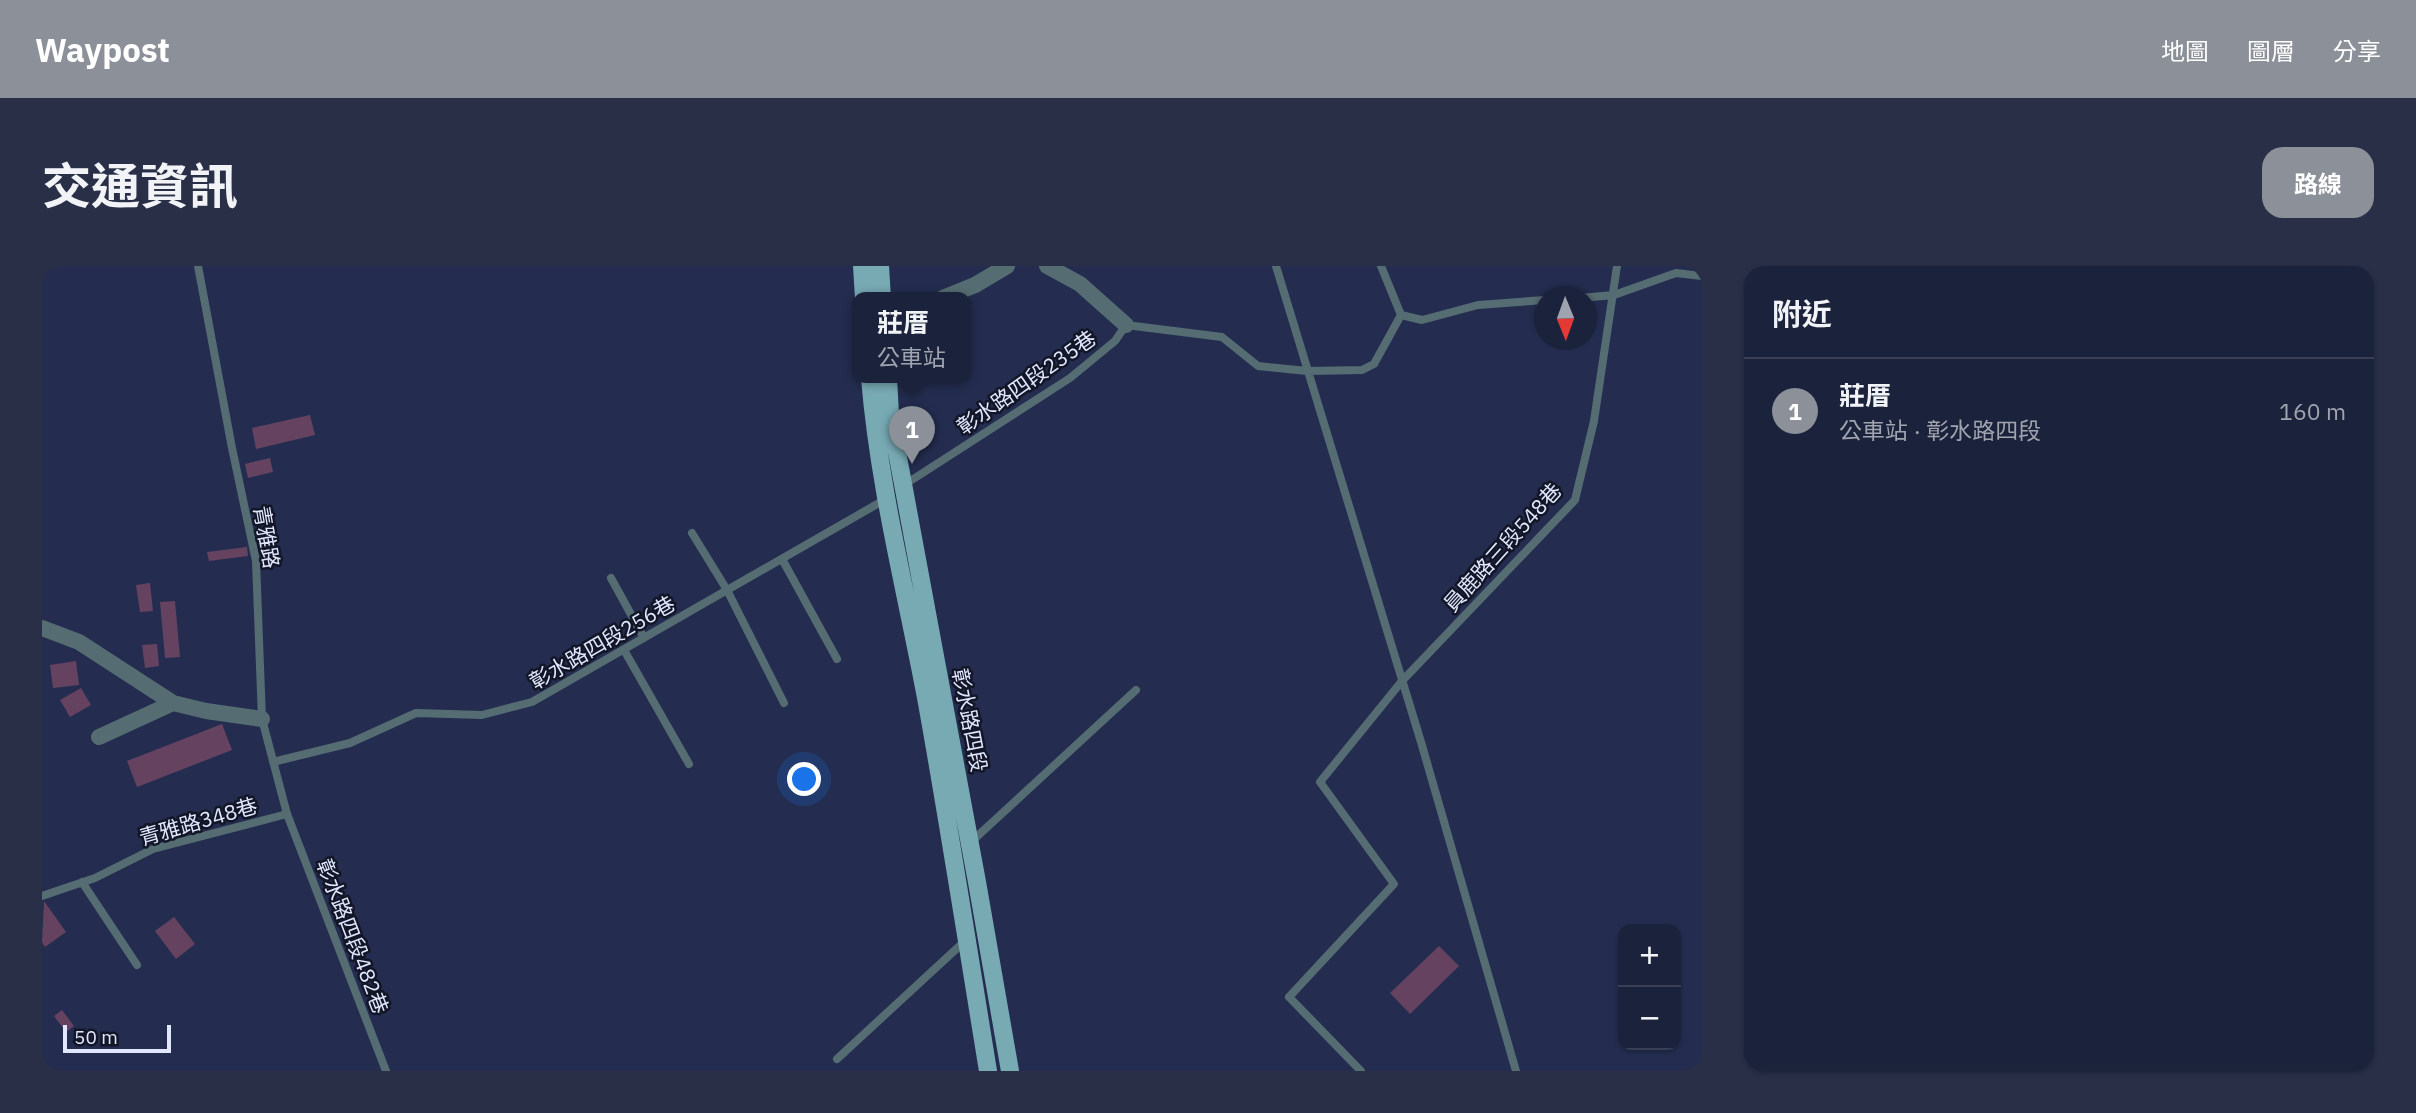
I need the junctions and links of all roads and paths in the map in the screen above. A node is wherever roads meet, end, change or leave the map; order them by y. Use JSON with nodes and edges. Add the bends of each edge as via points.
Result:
{"nodes":[{"id":1,"x":198,"y":266,"type":"edge"},
{"id":2,"x":862,"y":266,"type":"edge"},
{"id":3,"x":880,"y":266,"type":"edge"},
{"id":4,"x":1007,"y":266,"type":"edge"},
{"id":5,"x":1047,"y":266,"type":"edge"},
{"id":6,"x":1276,"y":266,"type":"edge"},
{"id":7,"x":1381,"y":266,"type":"edge"},
{"id":8,"x":1617,"y":266,"type":"edge"},
{"id":9,"x":1702,"y":276,"type":"edge"},
{"id":10,"x":864,"y":292,"type":"edge"},
{"id":11,"x":882,"y":292,"type":"edge"},
{"id":12,"x":958,"y":292,"type":"edge"},
{"id":13,"x":1614,"y":295,"type":"junction"},
{"id":14,"x":1597,"y":296,"type":"edge"},
{"id":15,"x":1534,"y":301,"type":"edge"},
{"id":16,"x":1401,"y":315,"type":"junction"},
{"id":17,"x":1126,"y":325,"type":"junction"},
{"id":18,"x":1307,"y":371,"type":"junction"},
{"id":19,"x":870,"y":383,"type":"edge"},
{"id":20,"x":888,"y":383,"type":"edge"},
{"id":21,"x":903,"y":486,"type":"junction"},
{"id":22,"x":887,"y":499,"type":"junction"},
{"id":23,"x":692,"y":533,"type":"dead end"},
{"id":24,"x":782,"y":559,"type":"junction"},
{"id":25,"x":611,"y":578,"type":"dead end"},
{"id":26,"x":727,"y":590,"type":"junction"},
{"id":27,"x":42,"y":628,"type":"edge"},
{"id":28,"x":644,"y":638,"type":"junction"},
{"id":29,"x":624,"y":650,"type":"junction"},
{"id":30,"x":837,"y":659,"type":"dead end"},
{"id":31,"x":1402,"y":681,"type":"junction"},
{"id":32,"x":1136,"y":690,"type":"dead end"},
{"id":33,"x":173,"y":703,"type":"junction"},
{"id":34,"x":784,"y":703,"type":"dead end"},
{"id":35,"x":262,"y":719,"type":"junction"},
{"id":36,"x":99,"y":737,"type":"dead end"},
{"id":37,"x":273,"y":762,"type":"junction"},
{"id":38,"x":689,"y":764,"type":"dead end"},
{"id":39,"x":287,"y":814,"type":"junction"},
{"id":40,"x":970,"y":843,"type":"junction"},
{"id":41,"x":82,"y":882,"type":"junction"},
{"id":42,"x":978,"y":882,"type":"junction"},
{"id":43,"x":957,"y":883,"type":"junction"},
{"id":44,"x":42,"y":896,"type":"edge"},
{"id":45,"x":967,"y":940,"type":"junction"},
{"id":46,"x":137,"y":965,"type":"dead end"},
{"id":47,"x":836,"y":1059,"type":"dead end"},
{"id":48,"x":386,"y":1071,"type":"edge"},
{"id":49,"x":988,"y":1071,"type":"edge"},
{"id":50,"x":1010,"y":1071,"type":"edge"},
{"id":51,"x":1361,"y":1071,"type":"edge"},
{"id":52,"x":1516,"y":1071,"type":"edge"}],
"edges":[{"from":1,"to":35,"type":"lane","name":"青雅路","via":[[256,561]]},
{"from":2,"to":10,"type":"main road"},
{"from":3,"to":11,"type":"main road"},
{"from":4,"to":12,"type":"street"},
{"from":5,"to":17,"type":"street","via":[[1080,284]]},
{"from":6,"to":18,"type":"lane"},
{"from":7,"to":16,"type":"lane"},
{"from":8,"to":13,"type":"lane","name":"員鹿路三段548巷"},
{"from":9,"to":13,"type":"lane","via":[[1676,273]]},
{"from":13,"to":14,"type":"lane"},
{"from":13,"to":31,"type":"lane","name":"員鹿路三段548巷","via":[[1594,421],[1575,500]]},
{"from":15,"to":16,"type":"lane","via":[[1478,305],[1422,320]]},
{"from":16,"to":18,"type":"lane","via":[[1374,364],[1362,370]]},
{"from":17,"to":18,"type":"lane","via":[[1222,337],[1258,366]]},
{"from":17,"to":21,"type":"lane","name":"彰水路四段235巷","via":[[1115,341],[1070,378]]},
{"from":18,"to":31,"type":"lane"},
{"from":19,"to":22,"type":"main road","name":"彰水路四段"},
{"from":20,"to":21,"type":"main road","name":"彰水路四段"},
{"from":21,"to":22,"type":"lane","name":"彰水路四段235巷"},
{"from":21,"to":40,"type":"main road","name":"彰水路四段"},
{"from":22,"to":24,"type":"lane","name":"彰水路四段256巷"},
{"from":22,"to":43,"type":"main road","name":"彰水路四段"},
{"from":23,"to":26,"type":"lane"},
{"from":24,"to":26,"type":"lane","name":"彰水路四段256巷"},
{"from":24,"to":30,"type":"lane"},
{"from":25,"to":28,"type":"lane"},
{"from":26,"to":28,"type":"lane","name":"彰水路四段256巷"},
{"from":26,"to":34,"type":"lane"},
{"from":27,"to":33,"type":"street","via":[[79,642]]},
{"from":28,"to":29,"type":"lane","name":"彰水路四段256巷"},
{"from":29,"to":37,"type":"lane","name":"彰水路四段256巷","via":[[532,702],[482,715],[416,712],[349,743]]},
{"from":29,"to":38,"type":"lane"},
{"from":31,"to":51,"type":"lane","name":"員鹿路三段548巷","via":[[1320,782],[1394,884],[1289,997]]},
{"from":31,"to":52,"type":"lane"},
{"from":32,"to":40,"type":"lane"},
{"from":33,"to":35,"type":"street"},
{"from":33,"to":36,"type":"street"},
{"from":35,"to":37,"type":"lane","name":"青雅路"},
{"from":37,"to":39,"type":"lane","name":"青雅路"},
{"from":39,"to":41,"type":"lane","name":"青雅路348巷","via":[[153,849]]},
{"from":39,"to":48,"type":"lane","name":"彰水路四段482巷"},
{"from":40,"to":42,"type":"main road","name":"彰水路四段"},
{"from":41,"to":44,"type":"lane","name":"青雅路348巷"},
{"from":41,"to":46,"type":"lane"},
{"from":42,"to":43,"type":"main road"},
{"from":42,"to":50,"type":"main road","name":"彰水路四段"},
{"from":43,"to":45,"type":"main road","name":"彰水路四段"},
{"from":45,"to":47,"type":"lane"},
{"from":45,"to":49,"type":"main road","name":"彰水路四段"}]}
